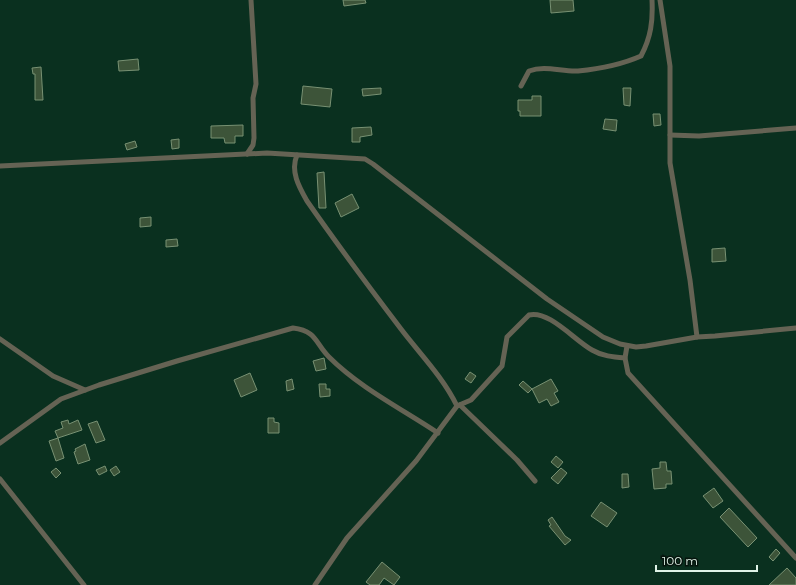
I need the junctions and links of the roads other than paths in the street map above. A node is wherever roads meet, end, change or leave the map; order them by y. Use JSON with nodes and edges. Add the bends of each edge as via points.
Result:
{"nodes":[{"id":1,"x":251,"y":0,"type":"edge"},
{"id":2,"x":652,"y":0,"type":"edge"},
{"id":3,"x":660,"y":0,"type":"edge"},
{"id":4,"x":522,"y":86,"type":"dead end"},
{"id":5,"x":796,"y":128,"type":"edge"},
{"id":6,"x":670,"y":135,"type":"junction"},
{"id":7,"x":247,"y":154,"type":"junction"},
{"id":8,"x":297,"y":155,"type":"junction"},
{"id":9,"x":0,"y":166,"type":"edge"},
{"id":10,"x":796,"y":328,"type":"edge"},
{"id":11,"x":697,"y":336,"type":"junction"},
{"id":12,"x":0,"y":339,"type":"edge"},
{"id":13,"x":627,"y":346,"type":"junction"},
{"id":14,"x":625,"y":358,"type":"junction"},
{"id":15,"x":85,"y":390,"type":"junction"},
{"id":16,"x":458,"y":405,"type":"junction"},
{"id":17,"x":438,"y":433,"type":"junction"},
{"id":18,"x":0,"y":443,"type":"edge"},
{"id":19,"x":0,"y":479,"type":"edge"},
{"id":20,"x":535,"y":481,"type":"dead end"},
{"id":21,"x":796,"y":558,"type":"edge"},
{"id":22,"x":84,"y":585,"type":"edge"},
{"id":23,"x":315,"y":585,"type":"edge"}],
"edges":[{"from":1,"to":7,"type":"street","via":[[256,84],[253,98],[254,138]]},
{"from":2,"to":4,"type":"street","via":[[650,38],[641,56],[578,71],[536,68],[529,71]]},
{"from":3,"to":6,"type":"street","via":[[670,66]]},
{"from":5,"to":6,"type":"street","via":[[699,136]]},
{"from":6,"to":11,"type":"street","via":[[672,182],[690,280]]},
{"from":7,"to":8,"type":"street"},
{"from":7,"to":9,"type":"street"},
{"from":8,"to":13,"type":"street","via":[[369,161],[547,299],[603,337]]},
{"from":8,"to":16,"type":"street","via":[[294,169],[307,201]]},
{"from":10,"to":11,"type":"street"},
{"from":11,"to":13,"type":"street","via":[[646,346]]},
{"from":12,"to":15,"type":"street","via":[[53,376]]},
{"from":13,"to":14,"type":"street"},
{"from":14,"to":16,"type":"street","via":[[593,351],[543,315],[529,315],[506,337],[502,366],[471,400]]},
{"from":14,"to":21,"type":"street","via":[[628,373]]},
{"from":15,"to":17,"type":"street","via":[[293,328],[305,330],[328,356],[352,376]]},
{"from":15,"to":18,"type":"street","via":[[54,403]]},
{"from":16,"to":17,"type":"street"},
{"from":16,"to":20,"type":"street","via":[[517,460]]},
{"from":17,"to":23,"type":"street","via":[[347,538]]},
{"from":19,"to":22,"type":"street"}]}
